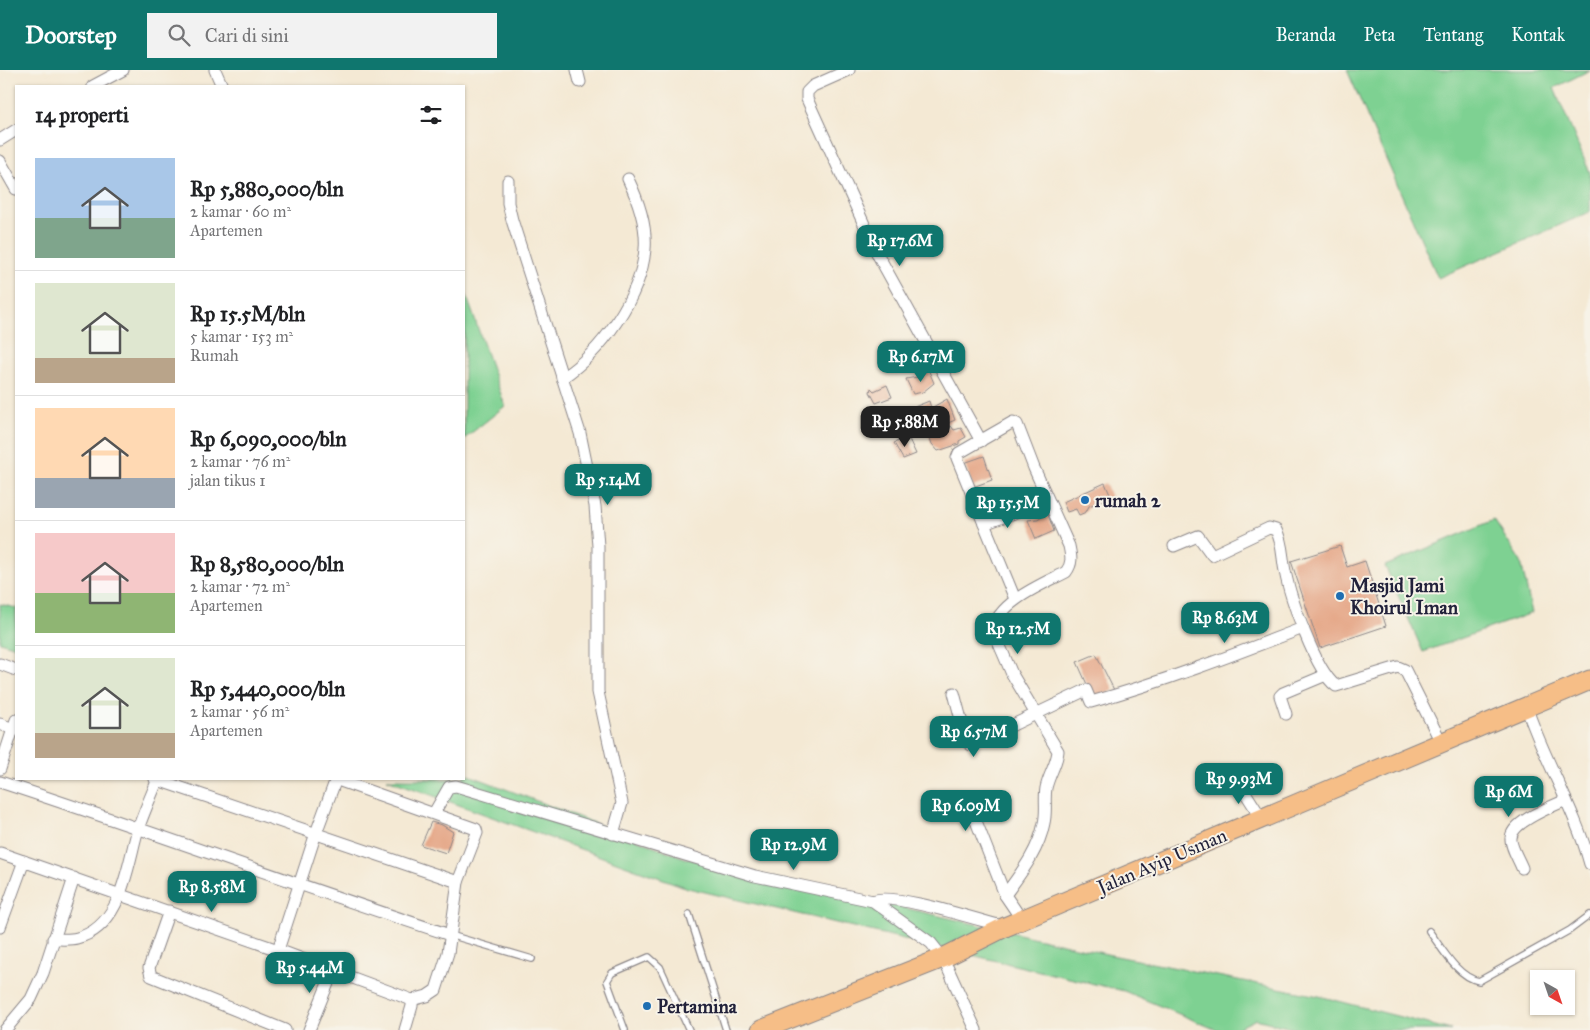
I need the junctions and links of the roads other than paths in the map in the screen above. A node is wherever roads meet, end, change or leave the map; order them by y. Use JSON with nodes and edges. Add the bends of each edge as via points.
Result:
{"nodes":[{"id":1,"x":123,"y":70,"type":"edge"},
{"id":2,"x":215,"y":70,"type":"edge"},
{"id":3,"x":577,"y":70,"type":"edge"},
{"id":4,"x":850,"y":70,"type":"edge"},
{"id":5,"x":580,"y":82,"type":"dead end"},
{"id":6,"x":95,"y":85,"type":"edge"},
{"id":7,"x":222,"y":85,"type":"edge"},
{"id":8,"x":15,"y":131,"type":"edge"},
{"id":9,"x":0,"y":140,"type":"edge"},
{"id":10,"x":0,"y":161,"type":"edge"},
{"id":11,"x":628,"y":179,"type":"dead end"},
{"id":12,"x":508,"y":181,"type":"dead end"},
{"id":13,"x":15,"y":187,"type":"edge"},
{"id":14,"x":562,"y":378,"type":"junction"},
{"id":15,"x":981,"y":441,"type":"junction"},
{"id":16,"x":1022,"y":510,"type":"dead end"},
{"id":17,"x":984,"y":524,"type":"junction"},
{"id":18,"x":1174,"y":546,"type":"dead end"},
{"id":19,"x":1015,"y":599,"type":"junction"},
{"id":20,"x":1303,"y":628,"type":"junction"},
{"id":21,"x":0,"y":664,"type":"edge"},
{"id":22,"x":15,"y":670,"type":"edge"},
{"id":23,"x":1326,"y":675,"type":"junction"},
{"id":24,"x":1590,"y":680,"type":"edge"},
{"id":25,"x":954,"y":694,"type":"dead end"},
{"id":26,"x":1526,"y":706,"type":"junction"},
{"id":27,"x":1037,"y":713,"type":"junction"},
{"id":28,"x":1286,"y":714,"type":"dead end"},
{"id":29,"x":0,"y":724,"type":"edge"},
{"id":30,"x":15,"y":726,"type":"edge"},
{"id":31,"x":1441,"y":742,"type":"junction"},
{"id":32,"x":0,"y":769,"type":"edge"},
{"id":33,"x":1236,"y":778,"type":"dead end"},
{"id":34,"x":157,"y":780,"type":"edge"},
{"id":35,"x":160,"y":780,"type":"edge"},
{"id":36,"x":336,"y":780,"type":"edge"},
{"id":37,"x":339,"y":780,"type":"edge"},
{"id":38,"x":0,"y":782,"type":"edge"},
{"id":39,"x":1566,"y":800,"type":"junction"},
{"id":40,"x":434,"y":813,"type":"junction"},
{"id":41,"x":974,"y":816,"type":"dead end"},
{"id":42,"x":1262,"y":819,"type":"junction"},
{"id":43,"x":139,"y":828,"type":"junction"},
{"id":44,"x":316,"y":833,"type":"junction"},
{"id":45,"x":614,"y":834,"type":"junction"},
{"id":46,"x":0,"y":853,"type":"edge"},
{"id":47,"x":24,"y":861,"type":"junction"},
{"id":48,"x":1590,"y":864,"type":"edge"},
{"id":49,"x":1522,"y":868,"type":"dead end"},
{"id":50,"x":74,"y":878,"type":"junction"},
{"id":51,"x":458,"y":882,"type":"junction"},
{"id":52,"x":299,"y":886,"type":"junction"},
{"id":53,"x":120,"y":894,"type":"junction"},
{"id":54,"x":1005,"y":895,"type":"junction"},
{"id":55,"x":872,"y":901,"type":"junction"},
{"id":56,"x":169,"y":911,"type":"junction"},
{"id":57,"x":689,"y":914,"type":"dead end"},
{"id":58,"x":1590,"y":915,"type":"edge"},
{"id":59,"x":1014,"y":924,"type":"junction"},
{"id":60,"x":0,"y":927,"type":"edge"},
{"id":61,"x":1429,"y":931,"type":"dead end"},
{"id":62,"x":450,"y":936,"type":"junction"},
{"id":63,"x":53,"y":939,"type":"junction"},
{"id":64,"x":278,"y":950,"type":"junction"},
{"id":65,"x":943,"y":958,"type":"junction"},
{"id":66,"x":532,"y":959,"type":"dead end"},
{"id":67,"x":333,"y":971,"type":"junction"},
{"id":68,"x":412,"y":1000,"type":"junction"},
{"id":69,"x":687,"y":1029,"type":"edge"},
{"id":70,"x":5,"y":1030,"type":"edge"},
{"id":71,"x":285,"y":1030,"type":"edge"},
{"id":72,"x":308,"y":1030,"type":"edge"},
{"id":73,"x":405,"y":1030,"type":"edge"},
{"id":74,"x":625,"y":1030,"type":"edge"},
{"id":75,"x":726,"y":1030,"type":"edge"},
{"id":76,"x":761,"y":1030,"type":"edge"},
{"id":77,"x":976,"y":1030,"type":"edge"}],
"edges":[{"from":1,"to":6,"type":"street"},
{"from":2,"to":7,"type":"street"},
{"from":3,"to":5,"type":"street"},
{"from":4,"to":15,"type":"street","via":[[813,86],[807,92],[807,99],[878,255]]},
{"from":8,"to":9,"type":"street"},
{"from":10,"to":13,"type":"street"},
{"from":11,"to":14,"type":"street","via":[[638,201],[645,248],[638,284],[613,327],[582,364]]},
{"from":12,"to":14,"type":"street","via":[[512,220]]},
{"from":14,"to":45,"type":"street","via":[[580,434],[598,525],[598,692],[622,803]]},
{"from":15,"to":17,"type":"street","via":[[959,453],[957,458]]},
{"from":15,"to":19,"type":"street","via":[[1013,422],[1017,424],[1072,558],[1066,572]]},
{"from":16,"to":17,"type":"street"},
{"from":17,"to":19,"type":"street"},
{"from":18,"to":20,"type":"street","via":[[1198,536],[1212,555],[1270,528],[1276,530]]},
{"from":19,"to":27,"type":"street","via":[[996,620],[993,630],[1012,674]]},
{"from":20,"to":23,"type":"street"},
{"from":20,"to":27,"type":"street","via":[[1156,682],[1091,702],[1086,690]]},
{"from":21,"to":22,"type":"street"},
{"from":23,"to":28,"type":"street","via":[[1283,693],[1280,696]]},
{"from":23,"to":31,"type":"street","via":[[1336,686],[1398,667],[1405,670]]},
{"from":24,"to":26,"type":"main road","name":"Jalan Ayip Usman"},
{"from":25,"to":27,"type":"street","via":[[967,742],[971,745]]},
{"from":26,"to":31,"type":"main road","name":"Jalan Ayip Usman"},
{"from":26,"to":39,"type":"street"},
{"from":27,"to":54,"type":"street","via":[[1058,751],[1057,762],[1046,789],[1045,822],[1038,843]]},
{"from":29,"to":30,"type":"street"},
{"from":30,"to":32,"type":"street"},
{"from":31,"to":42,"type":"main road","name":"Jalan Ayip Usman"},
{"from":33,"to":42,"type":"street"},
{"from":34,"to":43,"type":"street"},
{"from":35,"to":44,"type":"street"},
{"from":36,"to":44,"type":"street"},
{"from":37,"to":40,"type":"street"},
{"from":38,"to":43,"type":"street"},
{"from":39,"to":48,"type":"street","via":[[1581,831]]},
{"from":39,"to":49,"type":"street","via":[[1537,813],[1513,832],[1512,844]]},
{"from":40,"to":45,"type":"street","via":[[445,792],[456,786]]},
{"from":40,"to":51,"type":"street","via":[[476,829]]},
{"from":41,"to":54,"type":"street"},
{"from":42,"to":59,"type":"main road","name":"Jalan Ayip Usman"},
{"from":43,"to":52,"type":"street"},
{"from":43,"to":53,"type":"street"},
{"from":44,"to":51,"type":"street"},
{"from":44,"to":52,"type":"street"},
{"from":45,"to":55,"type":"street","via":[[755,876]]},
{"from":46,"to":47,"type":"street"},
{"from":47,"to":50,"type":"street"},
{"from":47,"to":60,"type":"street"},
{"from":50,"to":53,"type":"street"},
{"from":50,"to":63,"type":"street"},
{"from":51,"to":62,"type":"street"},
{"from":52,"to":62,"type":"street"},
{"from":52,"to":64,"type":"street"},
{"from":53,"to":56,"type":"street"},
{"from":53,"to":63,"type":"street","via":[[105,920],[92,930],[77,938]]},
{"from":54,"to":59,"type":"street"},
{"from":55,"to":59,"type":"street","via":[[888,897]]},
{"from":55,"to":65,"type":"street","via":[[931,943]]},
{"from":56,"to":64,"type":"street"},
{"from":56,"to":71,"type":"street","via":[[149,974]]},
{"from":57,"to":75,"type":"lane"},
{"from":58,"to":61,"type":"lane","via":[[1570,930],[1479,981],[1471,980],[1452,963]]},
{"from":59,"to":65,"type":"main road","name":"Jalan Ayip Usman"},
{"from":62,"to":66,"type":"lane"},
{"from":62,"to":68,"type":"street","via":[[436,990]]},
{"from":63,"to":70,"type":"street","via":[[31,999]]},
{"from":64,"to":67,"type":"street"},
{"from":65,"to":76,"type":"main road","name":"Jalan Ayip Usman"},
{"from":65,"to":77,"type":"street"},
{"from":67,"to":68,"type":"street"},
{"from":67,"to":72,"type":"street"},
{"from":68,"to":73,"type":"street"},
{"from":69,"to":74,"type":"lane","via":[[660,966],[649,957],[612,973],[607,981]]}]}
